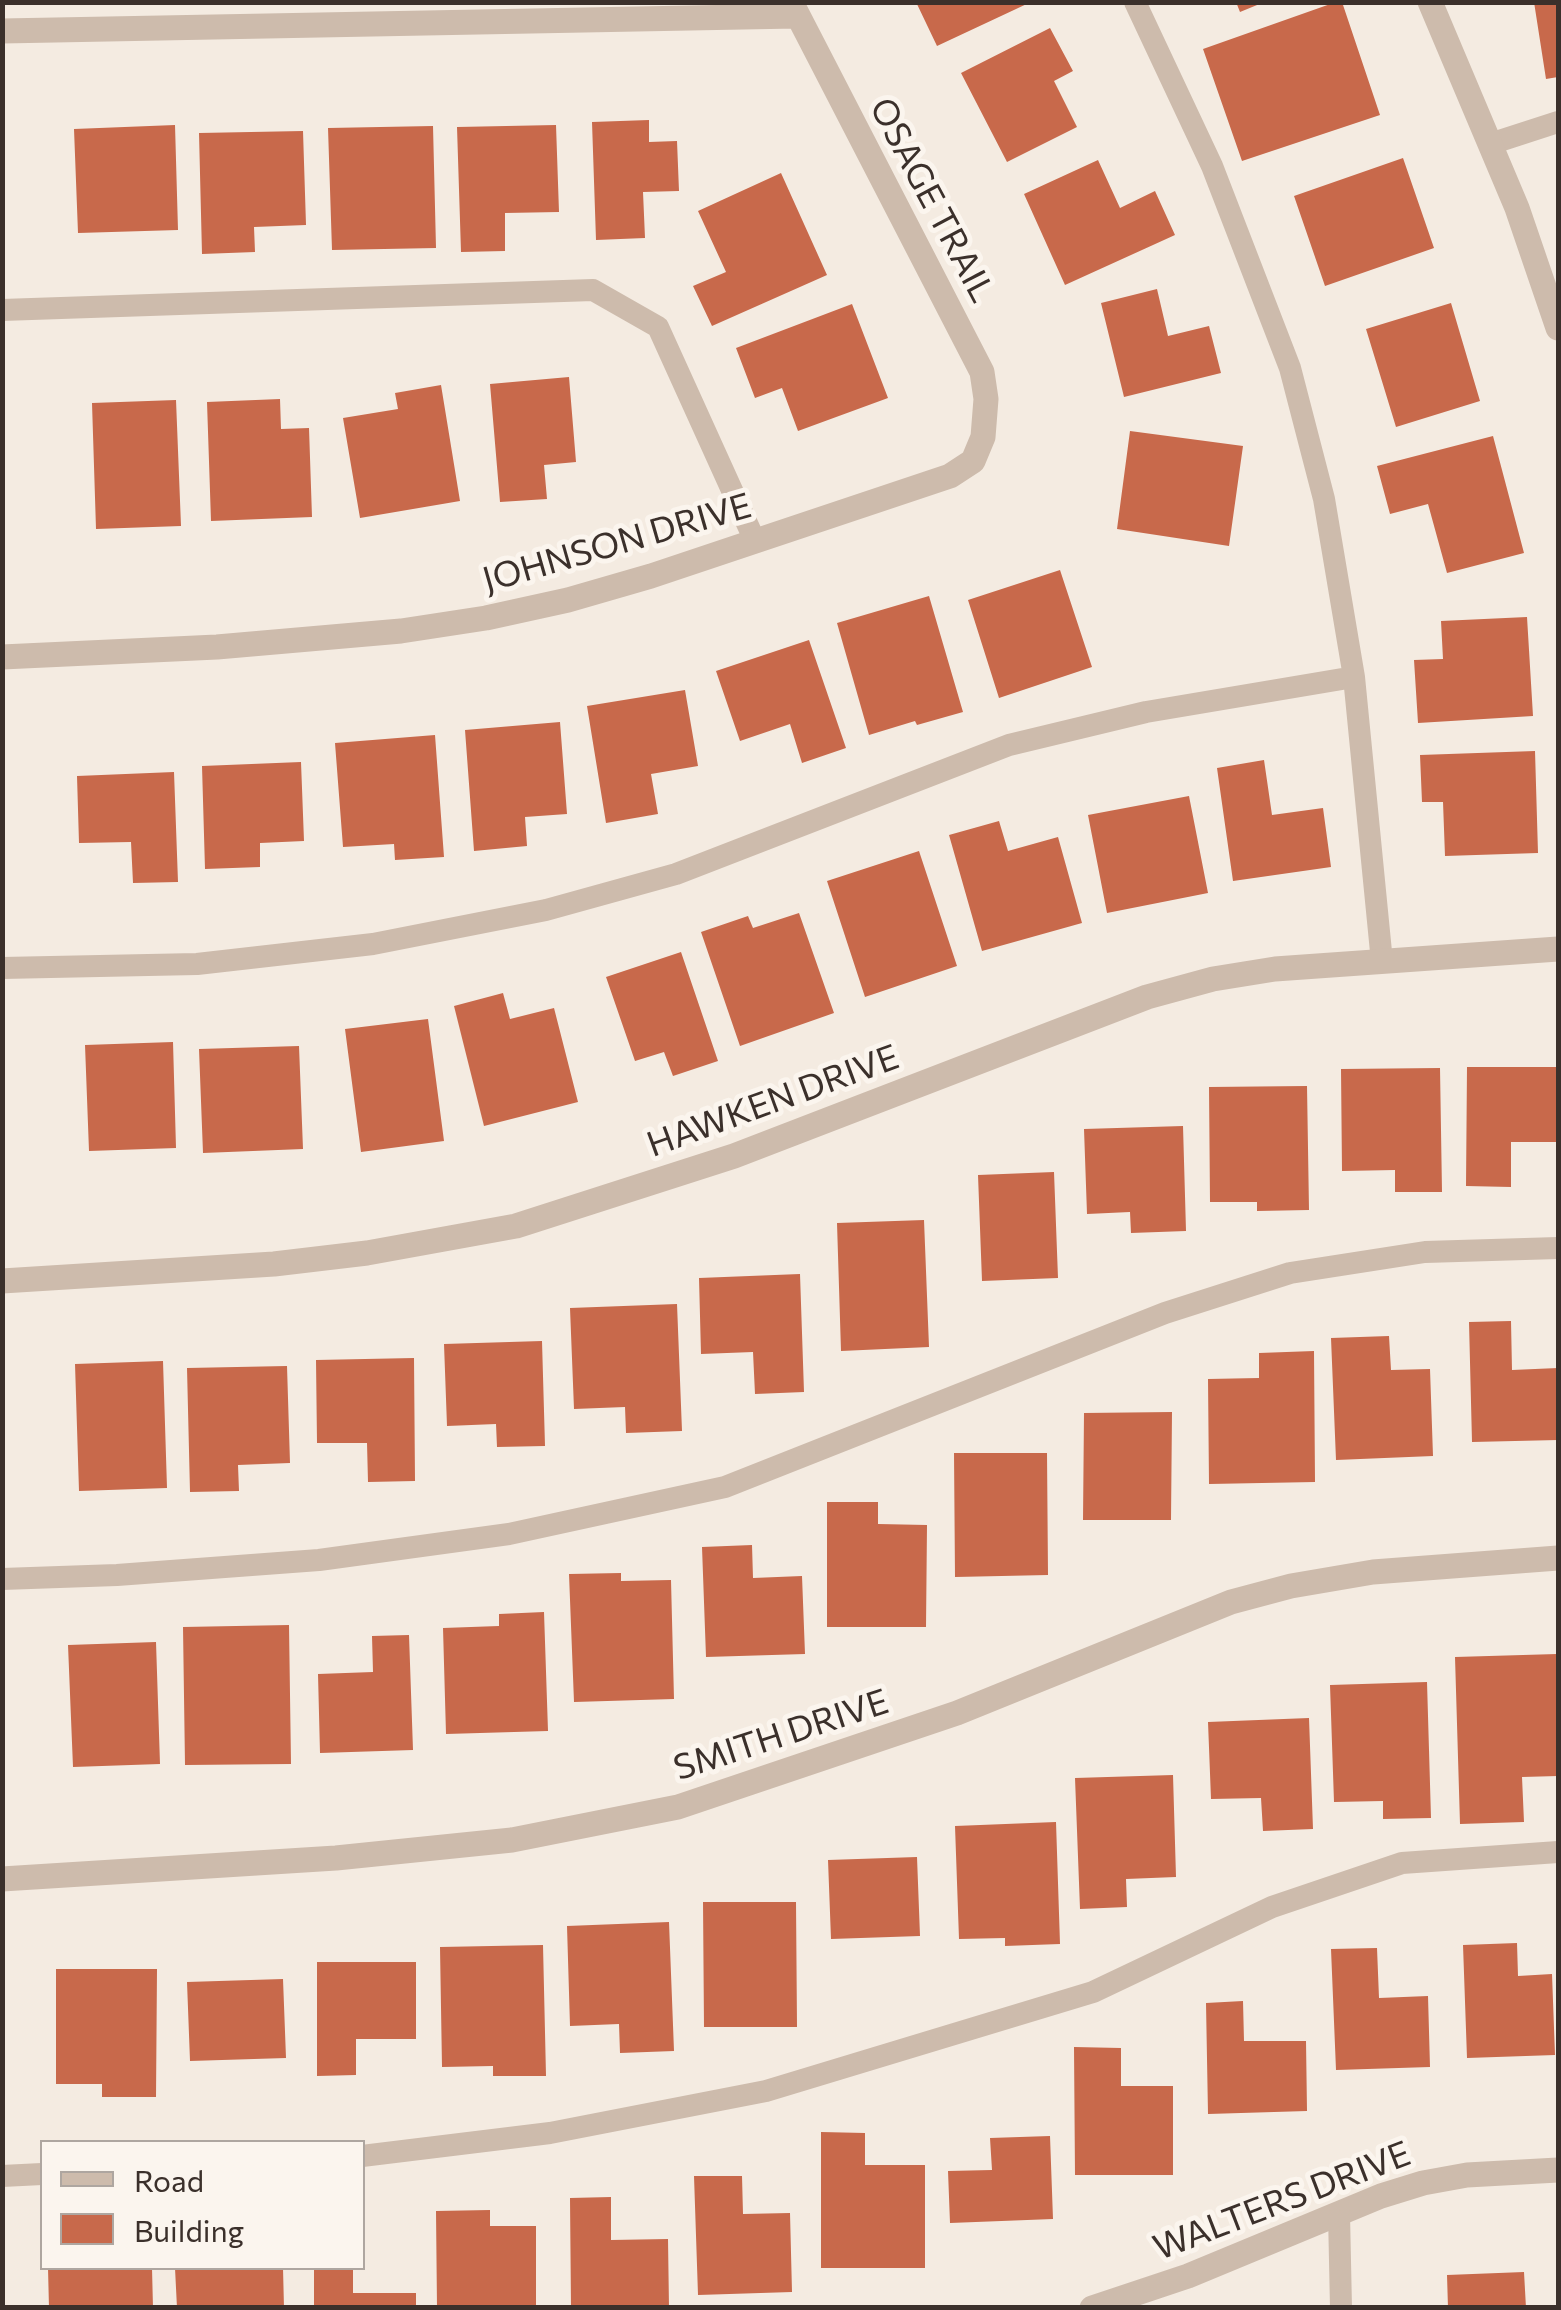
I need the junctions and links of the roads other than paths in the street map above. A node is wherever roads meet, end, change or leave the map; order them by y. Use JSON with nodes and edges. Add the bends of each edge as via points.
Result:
{"nodes":[{"id":1,"x":1136,"y":2,"type":"edge"},
{"id":2,"x":1430,"y":2,"type":"edge"},
{"id":3,"x":794,"y":9,"type":"edge"},
{"id":4,"x":2,"y":30,"type":"edge"},
{"id":5,"x":1558,"y":122,"type":"edge"},
{"id":6,"x":1490,"y":144,"type":"junction"},
{"id":7,"x":2,"y":310,"type":"edge"},
{"id":8,"x":1558,"y":328,"type":"edge"},
{"id":9,"x":983,"y":437,"type":"joint"},
{"id":10,"x":755,"y":542,"type":"junction"},
{"id":11,"x":2,"y":657,"type":"edge"},
{"id":12,"x":1354,"y":676,"type":"junction"},
{"id":13,"x":1558,"y":949,"type":"edge"},
{"id":14,"x":1382,"y":962,"type":"junction"},
{"id":15,"x":2,"y":968,"type":"edge"},
{"id":16,"x":1558,"y":1248,"type":"edge"},
{"id":17,"x":2,"y":1280,"type":"edge"},
{"id":18,"x":1558,"y":1558,"type":"edge"},
{"id":19,"x":2,"y":1578,"type":"edge"},
{"id":20,"x":1558,"y":1852,"type":"edge"},
{"id":21,"x":2,"y":1879,"type":"edge"},
{"id":22,"x":365,"y":2156,"type":"edge"},
{"id":23,"x":1558,"y":2170,"type":"edge"},
{"id":24,"x":40,"y":2174,"type":"edge"},
{"id":25,"x":2,"y":2176,"type":"edge"},
{"id":26,"x":1339,"y":2214,"type":"junction"},
{"id":27,"x":1092,"y":2308,"type":"edge"},
{"id":28,"x":1342,"y":2308,"type":"edge"}],
"edges":[{"from":1,"to":12,"type":"lane","via":[[1212,166],[1290,368],[1324,499]]},
{"from":2,"to":6,"type":"street"},
{"from":3,"to":4,"type":"street"},
{"from":3,"to":9,"type":"street","name":"OSAGE TRAIL","via":[[982,372]]},
{"from":5,"to":6,"type":"lane"},
{"from":6,"to":8,"type":"street"},
{"from":7,"to":10,"type":"lane","via":[[593,290],[658,327]]},
{"from":9,"to":10,"type":"street","name":"JOHNSON DRIVE","via":[[973,461],[950,476]]},
{"from":10,"to":11,"type":"street","name":"JOHNSON DRIVE","via":[[568,600],[400,632]]},
{"from":12,"to":14,"type":"lane"},
{"from":12,"to":15,"type":"lane","via":[[1146,712],[1009,746],[676,874],[546,910],[373,944],[196,964]]},
{"from":13,"to":14,"type":"street","name":"HAWKEN DRIVE"},
{"from":14,"to":17,"type":"street","name":"HAWKEN DRIVE","via":[[1213,978],[734,1156],[516,1226],[274,1264]]},
{"from":16,"to":19,"type":"lane","via":[[1425,1252],[1290,1273],[1164,1313],[726,1487],[527,1530],[319,1560]]},
{"from":18,"to":21,"type":"street","name":"SMITH DRIVE","via":[[1374,1572],[1246,1598],[958,1713],[678,1806],[512,1840]]},
{"from":20,"to":22,"type":"lane","via":[[1402,1862],[1272,1907],[1093,1992],[766,2090],[550,2133]]},
{"from":23,"to":26,"type":"street","name":"WALTERS DRIVE","via":[[1422,2183]]},
{"from":24,"to":25,"type":"lane"},
{"from":26,"to":27,"type":"street","name":"WALTERS DRIVE"},
{"from":26,"to":28,"type":"lane"}]}
